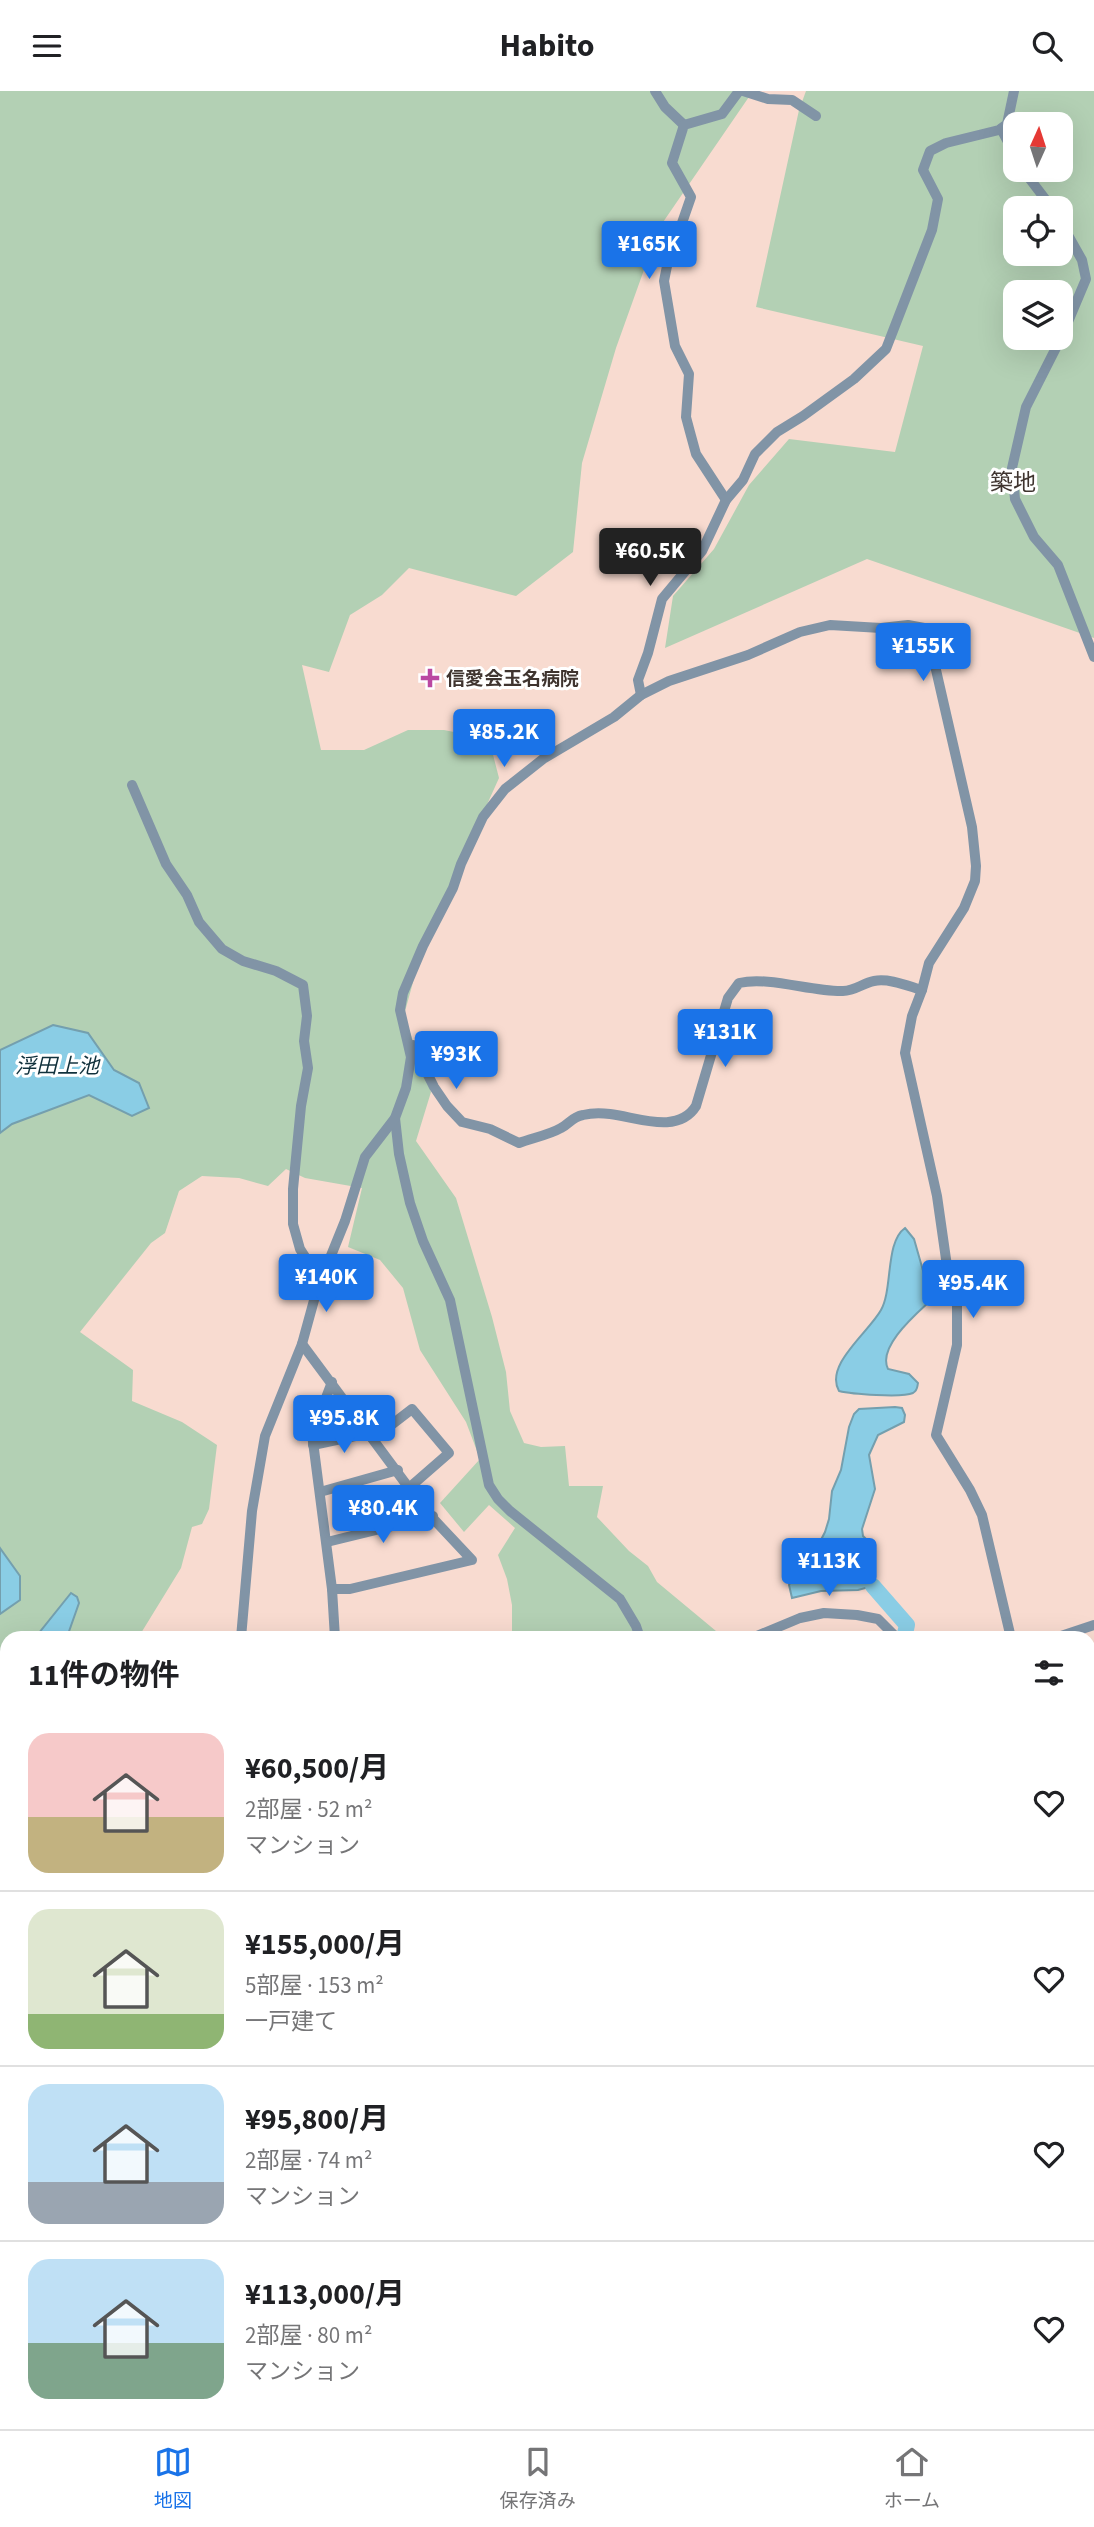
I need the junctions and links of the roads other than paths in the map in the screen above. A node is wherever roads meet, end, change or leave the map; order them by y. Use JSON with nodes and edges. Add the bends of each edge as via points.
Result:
{"nodes":[{"id":1,"x":655,"y":91,"type":"edge"},
{"id":2,"x":741,"y":91,"type":"edge"},
{"id":3,"x":1014,"y":91,"type":"edge"},
{"id":4,"x":816,"y":116,"type":"dead end"},
{"id":5,"x":684,"y":125,"type":"junction"},
{"id":6,"x":1001,"y":129,"type":"junction"},
{"id":7,"x":1003,"y":133,"type":"edge"},
{"id":8,"x":1032,"y":182,"type":"edge"},
{"id":9,"x":1043,"y":196,"type":"edge"},
{"id":10,"x":1073,"y":244,"type":"edge"},
{"id":11,"x":726,"y":500,"type":"junction"},
{"id":12,"x":1094,"y":657,"type":"edge"},
{"id":13,"x":641,"y":695,"type":"junction"},
{"id":14,"x":132,"y":785,"type":"dead end"},
{"id":15,"x":922,"y":990,"type":"junction"},
{"id":16,"x":403,"y":1024,"type":"junction"},
{"id":17,"x":395,"y":1118,"type":"junction"},
{"id":18,"x":318,"y":1277,"type":"junction"},
{"id":19,"x":302,"y":1344,"type":"junction"},
{"id":20,"x":332,"y":1382,"type":"junction"},
{"id":21,"x":371,"y":1436,"type":"junction"},
{"id":22,"x":313,"y":1445,"type":"junction"},
{"id":23,"x":398,"y":1470,"type":"junction"},
{"id":24,"x":410,"y":1487,"type":"junction"},
{"id":25,"x":320,"y":1492,"type":"junction"},
{"id":26,"x":433,"y":1516,"type":"junction"},
{"id":27,"x":327,"y":1542,"type":"junction"},
{"id":28,"x":332,"y":1589,"type":"junction"},
{"id":29,"x":1094,"y":1625,"type":"edge"},
{"id":30,"x":241,"y":1631,"type":"edge"},
{"id":31,"x":335,"y":1631,"type":"edge"},
{"id":32,"x":638,"y":1631,"type":"edge"},
{"id":33,"x":769,"y":1631,"type":"edge"},
{"id":34,"x":890,"y":1631,"type":"edge"},
{"id":35,"x":1009,"y":1631,"type":"edge"},
{"id":36,"x":1076,"y":1631,"type":"edge"}],
"edges":[{"from":1,"to":5,"type":"street"},
{"from":2,"to":4,"type":"street","via":[[792,100]]},
{"from":2,"to":5,"type":"street","via":[[722,114]]},
{"from":3,"to":6,"type":"street","via":[[1007,124]]},
{"from":5,"to":11,"type":"street","via":[[672,163],[691,197],[664,281],[675,346],[689,374],[686,417],[696,454]]},
{"from":6,"to":7,"type":"street"},
{"from":6,"to":11,"type":"street","via":[[930,151],[923,170],[938,199],[932,230],[886,349],[853,379],[777,432],[755,454],[743,480]]},
{"from":8,"to":9,"type":"street"},
{"from":10,"to":12,"type":"street","via":[[1086,279],[1026,407],[1013,468],[1015,499],[1034,537],[1058,565]]},
{"from":11,"to":13,"type":"street","via":[[702,551],[662,599],[638,680]]},
{"from":13,"to":15,"type":"street","via":[[820,627],[924,628],[972,827],[976,866],[964,908],[929,963]]},
{"from":13,"to":16,"type":"street","via":[[514,781],[483,817],[404,993]]},
{"from":14,"to":18,"type":"street","via":[[166,864],[199,922],[222,949],[303,985],[308,1068],[293,1224],[300,1249]]},
{"from":15,"to":16,"type":"street","via":[[874,981],[844,991],[739,983],[729,998],[690,1115],[671,1122],[610,1113],[583,1115],[519,1143],[462,1122],[421,1065]]},
{"from":15,"to":35,"type":"street","via":[[905,1053],[957,1304],[957,1345],[936,1435],[982,1515]]},
{"from":16,"to":17,"type":"street","via":[[411,1057]]},
{"from":17,"to":18,"type":"street","via":[[365,1157],[345,1221]]},
{"from":17,"to":32,"type":"street","via":[[410,1203],[450,1300],[489,1485],[510,1511],[620,1599]]},
{"from":18,"to":19,"type":"street"},
{"from":19,"to":20,"type":"street"},
{"from":19,"to":30,"type":"street","via":[[265,1436],[259,1463]]},
{"from":20,"to":21,"type":"street"},
{"from":20,"to":22,"type":"street","via":[[312,1434]]},
{"from":21,"to":22,"type":"street"},
{"from":21,"to":23,"type":"street"},
{"from":21,"to":24,"type":"street","via":[[412,1409],[449,1453]]},
{"from":22,"to":25,"type":"street"},
{"from":23,"to":24,"type":"street"},
{"from":23,"to":25,"type":"street"},
{"from":24,"to":26,"type":"street"},
{"from":25,"to":27,"type":"street"},
{"from":26,"to":27,"type":"street"},
{"from":26,"to":28,"type":"street","via":[[472,1560]]},
{"from":27,"to":28,"type":"street"},
{"from":28,"to":31,"type":"street"},
{"from":29,"to":36,"type":"street"},
{"from":33,"to":34,"type":"street","via":[[824,1613],[878,1619]]}]}
